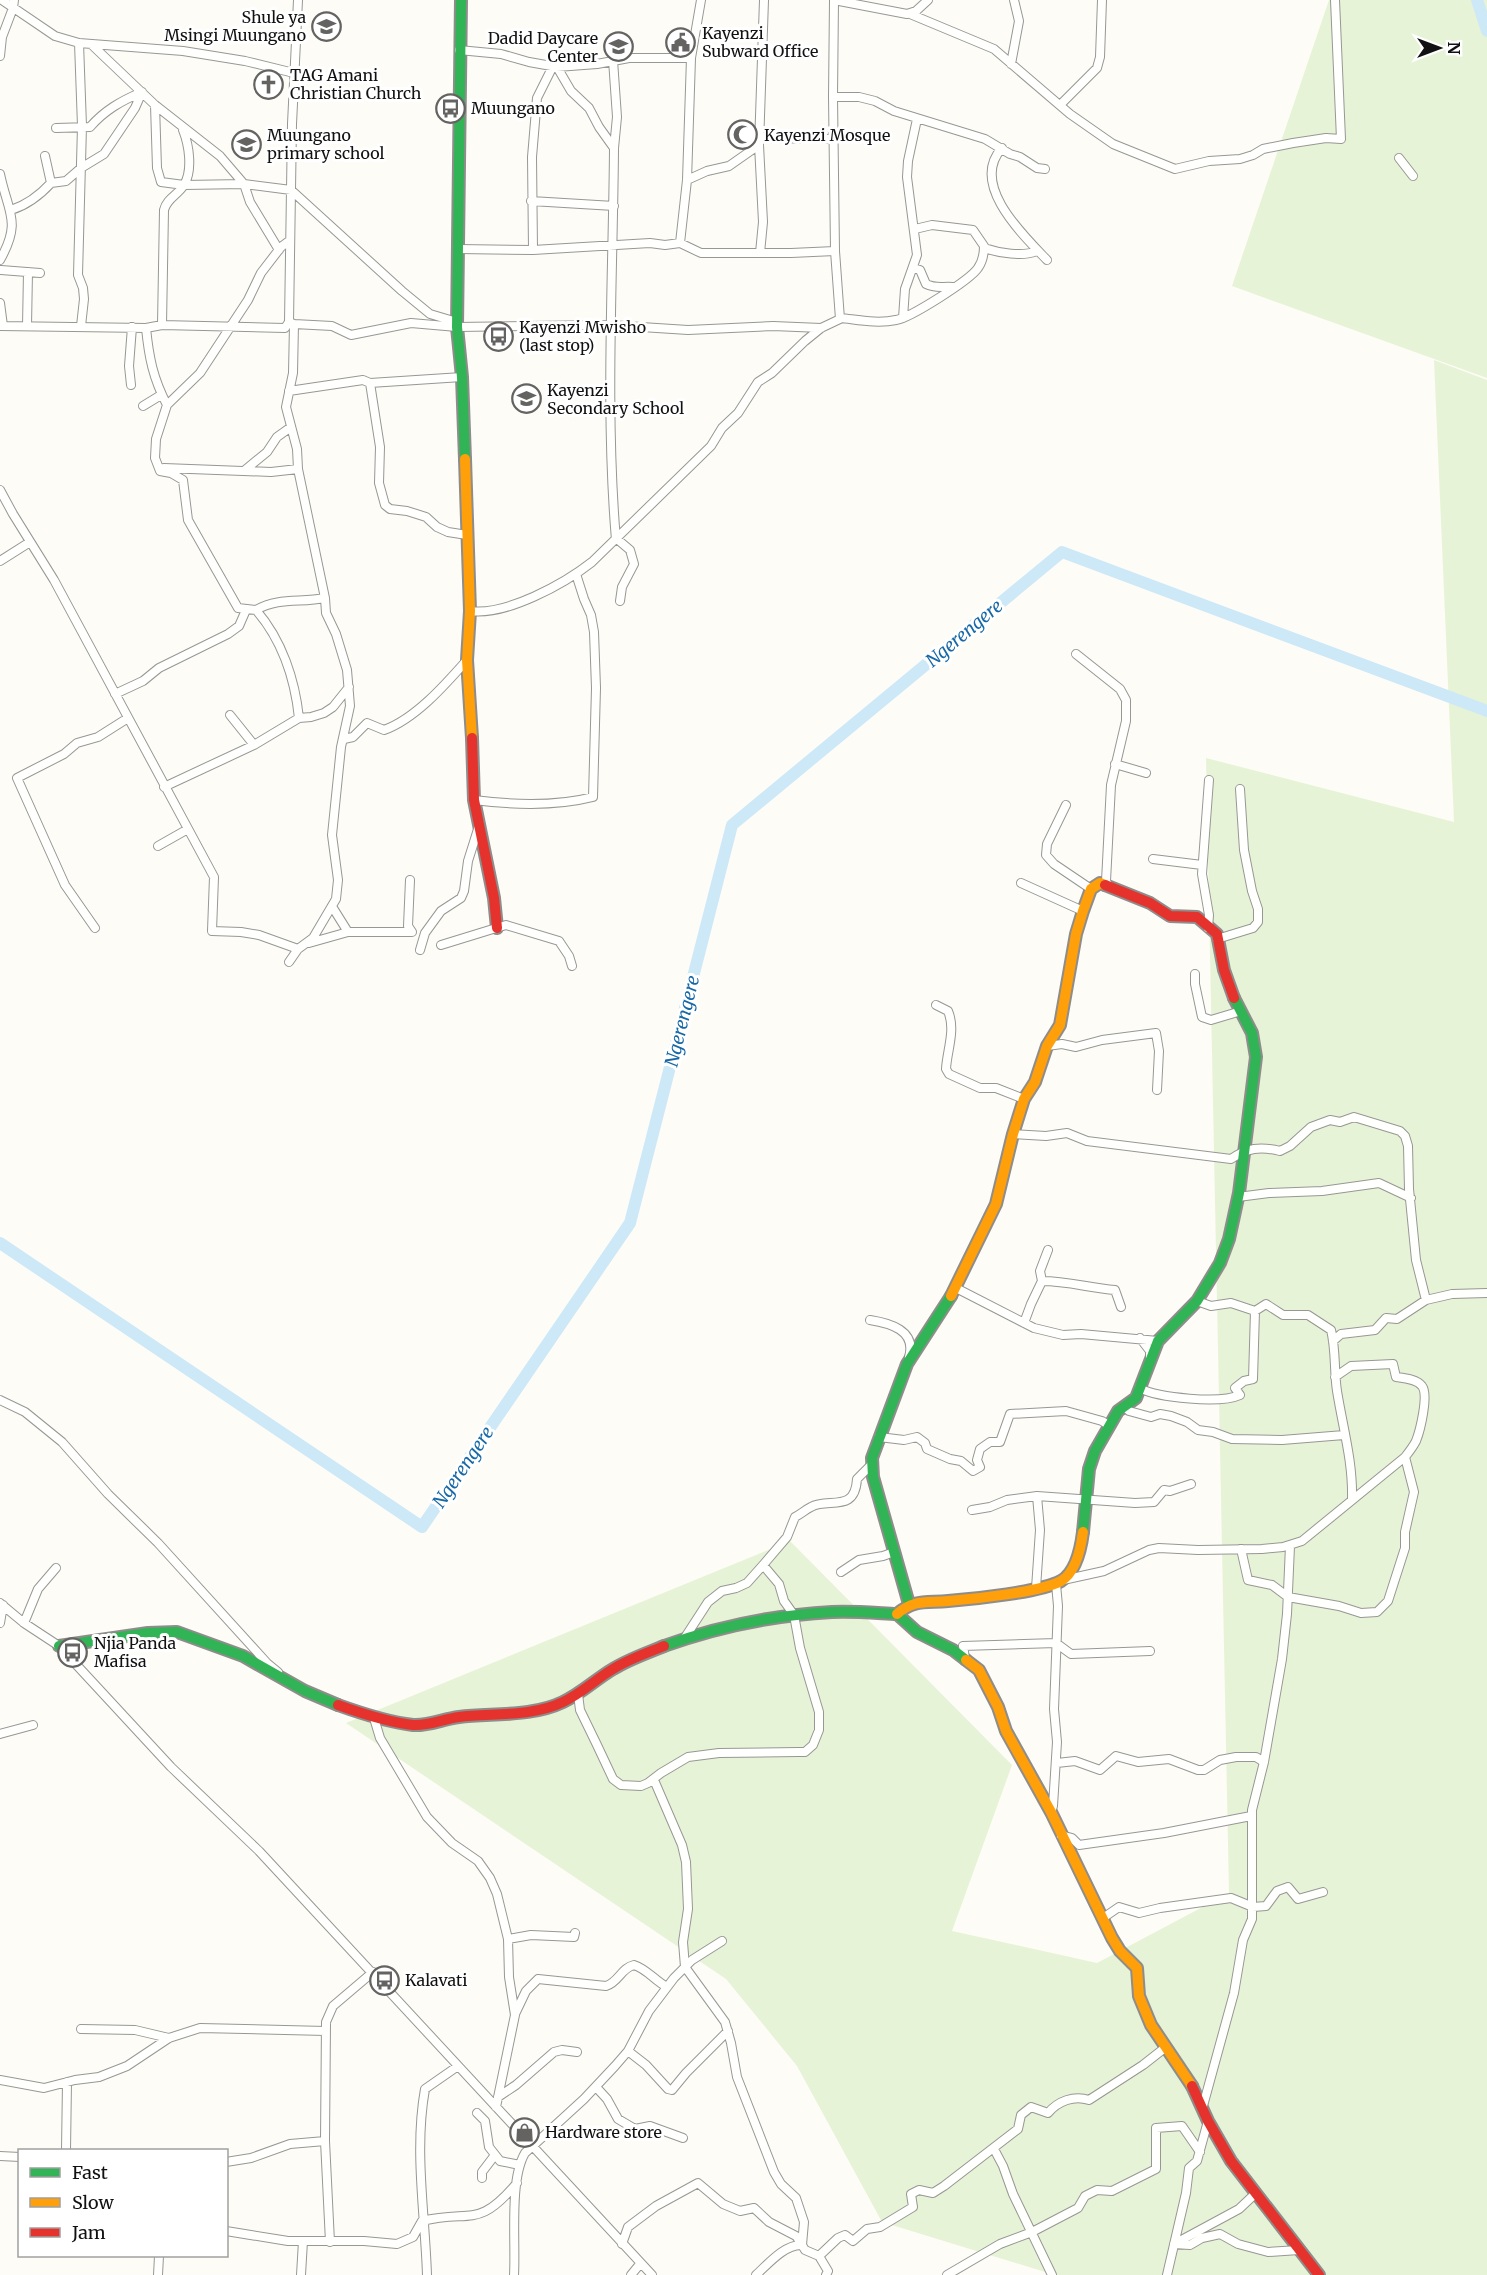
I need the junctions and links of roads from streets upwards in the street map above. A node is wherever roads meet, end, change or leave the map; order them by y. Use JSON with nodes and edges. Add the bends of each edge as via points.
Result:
{"nodes":[{"id":1,"x":2,"y":0,"type":"edge"},
{"id":2,"x":298,"y":0,"type":"edge"},
{"id":3,"x":461,"y":0,"type":"edge"},
{"id":4,"x":701,"y":0,"type":"edge"},
{"id":5,"x":764,"y":0,"type":"edge"},
{"id":6,"x":834,"y":0,"type":"edge"},
{"id":7,"x":928,"y":0,"type":"edge"},
{"id":8,"x":1014,"y":0,"type":"edge"},
{"id":9,"x":1102,"y":0,"type":"edge"},
{"id":10,"x":1335,"y":0,"type":"edge"},
{"id":11,"x":14,"y":4,"type":"edge"},
{"id":12,"x":910,"y":14,"type":"junction"},
{"id":13,"x":79,"y":43,"type":"junction"},
{"id":14,"x":90,"y":44,"type":"junction"},
{"id":15,"x":459,"y":50,"type":"junction"},
{"id":16,"x":0,"y":56,"type":"edge"},
{"id":17,"x":691,"y":58,"type":"junction"},
{"id":18,"x":613,"y":60,"type":"junction"},
{"id":19,"x":1011,"y":64,"type":"junction"},
{"id":20,"x":555,"y":66,"type":"junction"},
{"id":21,"x":294,"y":73,"type":"junction"},
{"id":22,"x":142,"y":92,"type":"junction"},
{"id":23,"x":833,"y":97,"type":"junction"},
{"id":24,"x":154,"y":105,"type":"junction"},
{"id":25,"x":1060,"y":105,"type":"junction"},
{"id":26,"x":917,"y":119,"type":"junction"},
{"id":27,"x":183,"y":128,"type":"junction"},
{"id":28,"x":56,"y":129,"type":"dead end"},
{"id":29,"x":81,"y":129,"type":"junction"},
{"id":30,"x":835,"y":139,"type":"junction"},
{"id":31,"x":760,"y":141,"type":"junction"},
{"id":32,"x":614,"y":148,"type":"junction"},
{"id":33,"x":1002,"y":148,"type":"junction"},
{"id":34,"x":45,"y":156,"type":"dead end"},
{"id":35,"x":1399,"y":158,"type":"dead end"},
{"id":36,"x":81,"y":168,"type":"junction"},
{"id":37,"x":1045,"y":169,"type":"dead end"},
{"id":38,"x":0,"y":174,"type":"edge"},
{"id":39,"x":1413,"y":176,"type":"dead end"},
{"id":40,"x":687,"y":180,"type":"junction"},
{"id":41,"x":51,"y":183,"type":"junction"},
{"id":42,"x":244,"y":184,"type":"junction"},
{"id":43,"x":184,"y":185,"type":"junction"},
{"id":44,"x":291,"y":190,"type":"junction"},
{"id":45,"x":531,"y":201,"type":"junction"},
{"id":46,"x":614,"y":206,"type":"junction"},
{"id":47,"x":11,"y":210,"type":"junction"},
{"id":48,"x":915,"y":229,"type":"junction"},
{"id":49,"x":289,"y":241,"type":"junction"},
{"id":50,"x":681,"y":243,"type":"junction"},
{"id":51,"x":613,"y":244,"type":"junction"},
{"id":52,"x":984,"y":248,"type":"junction"},
{"id":53,"x":458,"y":249,"type":"junction"},
{"id":54,"x":279,"y":250,"type":"junction"},
{"id":55,"x":532,"y":250,"type":"junction"},
{"id":56,"x":835,"y":251,"type":"junction"},
{"id":57,"x":1037,"y":251,"type":"junction"},
{"id":58,"x":760,"y":253,"type":"junction"},
{"id":59,"x":0,"y":260,"type":"edge"},
{"id":60,"x":1047,"y":260,"type":"dead end"},
{"id":61,"x":913,"y":268,"type":"junction"},
{"id":62,"x":1,"y":270,"type":"edge"},
{"id":63,"x":28,"y":272,"type":"junction"},
{"id":64,"x":40,"y":273,"type":"dead end"},
{"id":65,"x":955,"y":288,"type":"junction"},
{"id":66,"x":0,"y":303,"type":"edge"},
{"id":67,"x":840,"y":318,"type":"junction"},
{"id":68,"x":903,"y":318,"type":"junction"},
{"id":69,"x":291,"y":323,"type":"junction"},
{"id":70,"x":457,"y":324,"type":"junction"},
{"id":71,"x":162,"y":325,"type":"junction"},
{"id":72,"x":610,"y":325,"type":"junction"},
{"id":73,"x":2,"y":326,"type":"edge"},
{"id":74,"x":27,"y":326,"type":"junction"},
{"id":75,"x":81,"y":326,"type":"junction"},
{"id":76,"x":132,"y":327,"type":"junction"},
{"id":77,"x":146,"y":327,"type":"junction"},
{"id":78,"x":229,"y":327,"type":"junction"},
{"id":79,"x":821,"y":328,"type":"junction"},
{"id":80,"x":462,"y":377,"type":"junction"},
{"id":81,"x":370,"y":383,"type":"junction"},
{"id":82,"x":130,"y":385,"type":"dead end"},
{"id":83,"x":289,"y":391,"type":"junction"},
{"id":84,"x":162,"y":395,"type":"junction"},
{"id":85,"x":167,"y":405,"type":"junction"},
{"id":86,"x":143,"y":406,"type":"dead end"},
{"id":87,"x":291,"y":427,"type":"junction"},
{"id":88,"x":159,"y":468,"type":"junction"},
{"id":89,"x":298,"y":469,"type":"junction"},
{"id":90,"x":244,"y":470,"type":"junction"},
{"id":91,"x":0,"y":490,"type":"edge"},
{"id":92,"x":467,"y":535,"type":"junction"},
{"id":93,"x":616,"y":540,"type":"junction"},
{"id":94,"x":30,"y":542,"type":"junction"},
{"id":95,"x":0,"y":561,"type":"edge"},
{"id":96,"x":576,"y":574,"type":"junction"},
{"id":97,"x":325,"y":598,"type":"junction"},
{"id":98,"x":620,"y":601,"type":"dead end"},
{"id":99,"x":246,"y":610,"type":"junction"},
{"id":100,"x":256,"y":610,"type":"junction"},
{"id":101,"x":470,"y":611,"type":"junction"},
{"id":102,"x":1076,"y":654,"type":"dead end"},
{"id":103,"x":467,"y":660,"type":"junction"},
{"id":104,"x":349,"y":687,"type":"junction"},
{"id":105,"x":115,"y":694,"type":"junction"},
{"id":106,"x":230,"y":715,"type":"dead end"},
{"id":107,"x":128,"y":718,"type":"junction"},
{"id":108,"x":299,"y":718,"type":"junction"},
{"id":109,"x":344,"y":739,"type":"junction"},
{"id":110,"x":254,"y":745,"type":"junction"},
{"id":111,"x":1115,"y":764,"type":"junction"},
{"id":112,"x":1146,"y":773,"type":"dead end"},
{"id":113,"x":1209,"y":780,"type":"dead end"},
{"id":114,"x":164,"y":787,"type":"junction"},
{"id":115,"x":1240,"y":789,"type":"dead end"},
{"id":116,"x":474,"y":800,"type":"junction"},
{"id":117,"x":1066,"y":805,"type":"dead end"},
{"id":118,"x":479,"y":824,"type":"junction"},
{"id":119,"x":188,"y":829,"type":"junction"},
{"id":120,"x":158,"y":846,"type":"dead end"},
{"id":121,"x":1153,"y":859,"type":"dead end"},
{"id":122,"x":1202,"y":865,"type":"junction"},
{"id":123,"x":410,"y":880,"type":"dead end"},
{"id":124,"x":1021,"y":883,"type":"dead end"},
{"id":125,"x":1108,"y":885,"type":"junction"},
{"id":126,"x":1090,"y":889,"type":"junction"},
{"id":127,"x":333,"y":908,"type":"junction"},
{"id":128,"x":1083,"y":911,"type":"junction"},
{"id":129,"x":95,"y":928,"type":"dead end"},
{"id":130,"x":497,"y":928,"type":"junction"},
{"id":131,"x":1208,"y":928,"type":"junction"},
{"id":132,"x":348,"y":932,"type":"junction"},
{"id":133,"x":1217,"y":939,"type":"junction"},
{"id":134,"x":307,"y":944,"type":"junction"},
{"id":135,"x":441,"y":945,"type":"dead end"},
{"id":136,"x":298,"y":949,"type":"junction"},
{"id":137,"x":420,"y":950,"type":"dead end"},
{"id":138,"x":289,"y":962,"type":"dead end"},
{"id":139,"x":572,"y":966,"type":"dead end"},
{"id":140,"x":1195,"y":974,"type":"dead end"},
{"id":141,"x":936,"y":1005,"type":"dead end"},
{"id":142,"x":1241,"y":1011,"type":"junction"},
{"id":143,"x":1047,"y":1047,"type":"junction"},
{"id":144,"x":1157,"y":1090,"type":"dead end"},
{"id":145,"x":1024,"y":1099,"type":"junction"},
{"id":146,"x":1012,"y":1134,"type":"junction"},
{"id":147,"x":1245,"y":1149,"type":"junction"},
{"id":148,"x":1238,"y":1197,"type":"junction"},
{"id":149,"x":1411,"y":1198,"type":"junction"},
{"id":150,"x":1048,"y":1250,"type":"dead end"},
{"id":151,"x":1042,"y":1281,"type":"junction"},
{"id":152,"x":956,"y":1288,"type":"junction"},
{"id":153,"x":1487,"y":1293,"type":"edge"},
{"id":154,"x":1426,"y":1300,"type":"junction"},
{"id":155,"x":1197,"y":1301,"type":"junction"},
{"id":156,"x":1121,"y":1307,"type":"dead end"},
{"id":157,"x":1255,"y":1311,"type":"junction"},
{"id":158,"x":870,"y":1320,"type":"dead end"},
{"id":159,"x":1024,"y":1323,"type":"junction"},
{"id":160,"x":1331,"y":1330,"type":"junction"},
{"id":161,"x":1341,"y":1334,"type":"junction"},
{"id":162,"x":1140,"y":1338,"type":"junction"},
{"id":163,"x":1158,"y":1341,"type":"junction"},
{"id":164,"x":1333,"y":1341,"type":"junction"},
{"id":165,"x":1150,"y":1363,"type":"junction"},
{"id":166,"x":907,"y":1364,"type":"junction"},
{"id":167,"x":1335,"y":1377,"type":"junction"},
{"id":168,"x":1140,"y":1388,"type":"junction"},
{"id":169,"x":0,"y":1400,"type":"edge"},
{"id":170,"x":1124,"y":1407,"type":"junction"},
{"id":171,"x":1110,"y":1426,"type":"junction"},
{"id":172,"x":1344,"y":1435,"type":"junction"},
{"id":173,"x":879,"y":1437,"type":"junction"},
{"id":174,"x":1405,"y":1456,"type":"junction"},
{"id":175,"x":871,"y":1465,"type":"junction"},
{"id":176,"x":1191,"y":1484,"type":"dead end"},
{"id":177,"x":1037,"y":1496,"type":"junction"},
{"id":178,"x":1352,"y":1499,"type":"junction"},
{"id":179,"x":1085,"y":1500,"type":"junction"},
{"id":180,"x":972,"y":1510,"type":"dead end"},
{"id":181,"x":1290,"y":1546,"type":"junction"},
{"id":182,"x":1241,"y":1550,"type":"junction"},
{"id":183,"x":894,"y":1552,"type":"junction"},
{"id":184,"x":764,"y":1565,"type":"junction"},
{"id":185,"x":56,"y":1568,"type":"dead end"},
{"id":186,"x":841,"y":1572,"type":"dead end"},
{"id":187,"x":1060,"y":1582,"type":"junction"},
{"id":188,"x":1036,"y":1588,"type":"junction"},
{"id":189,"x":1288,"y":1597,"type":"junction"},
{"id":190,"x":1,"y":1604,"type":"edge"},
{"id":191,"x":909,"y":1604,"type":"junction"},
{"id":192,"x":897,"y":1614,"type":"junction"},
{"id":193,"x":794,"y":1616,"type":"junction"},
{"id":194,"x":0,"y":1623,"type":"edge"},
{"id":195,"x":24,"y":1623,"type":"junction"},
{"id":196,"x":684,"y":1639,"type":"junction"},
{"id":197,"x":1056,"y":1643,"type":"junction"},
{"id":198,"x":59,"y":1646,"type":"junction"},
{"id":199,"x":1150,"y":1651,"type":"dead end"},
{"id":200,"x":965,"y":1658,"type":"junction"},
{"id":201,"x":285,"y":1678,"type":"junction"},
{"id":202,"x":578,"y":1694,"type":"junction"},
{"id":203,"x":374,"y":1718,"type":"junction"},
{"id":204,"x":33,"y":1725,"type":"dead end"},
{"id":205,"x":0,"y":1734,"type":"edge"},
{"id":206,"x":1264,"y":1762,"type":"junction"},
{"id":207,"x":1057,"y":1763,"type":"junction"},
{"id":208,"x":654,"y":1780,"type":"junction"},
{"id":209,"x":1051,"y":1812,"type":"junction"},
{"id":210,"x":1251,"y":1816,"type":"junction"},
{"id":211,"x":1061,"y":1835,"type":"junction"},
{"id":212,"x":1323,"y":1892,"type":"dead end"},
{"id":213,"x":1253,"y":1907,"type":"junction"},
{"id":214,"x":1103,"y":1918,"type":"junction"},
{"id":215,"x":575,"y":1934,"type":"dead end"},
{"id":216,"x":508,"y":1939,"type":"junction"},
{"id":217,"x":722,"y":1941,"type":"dead end"},
{"id":218,"x":686,"y":1966,"type":"junction"},
{"id":219,"x":373,"y":1972,"type":"junction"},
{"id":220,"x":667,"y":1987,"type":"junction"},
{"id":221,"x":515,"y":2015,"type":"junction"},
{"id":222,"x":81,"y":2029,"type":"dead end"},
{"id":223,"x":326,"y":2031,"type":"junction"},
{"id":224,"x":728,"y":2031,"type":"junction"},
{"id":225,"x":169,"y":2038,"type":"junction"},
{"id":226,"x":1166,"y":2047,"type":"junction"},
{"id":227,"x":628,"y":2051,"type":"junction"},
{"id":228,"x":577,"y":2052,"type":"dead end"},
{"id":229,"x":458,"y":2066,"type":"junction"},
{"id":230,"x":0,"y":2080,"type":"edge"},
{"id":231,"x":67,"y":2082,"type":"junction"},
{"id":232,"x":596,"y":2087,"type":"junction"},
{"id":233,"x":498,"y":2097,"type":"junction"},
{"id":234,"x":1203,"y":2106,"type":"junction"},
{"id":235,"x":496,"y":2107,"type":"junction"},
{"id":236,"x":477,"y":2113,"type":"dead end"},
{"id":237,"x":1209,"y":2121,"type":"junction"},
{"id":238,"x":683,"y":2138,"type":"dead end"},
{"id":239,"x":325,"y":2141,"type":"junction"},
{"id":240,"x":532,"y":2146,"type":"junction"},
{"id":241,"x":66,"y":2149,"type":"edge"},
{"id":242,"x":994,"y":2149,"type":"junction"},
{"id":243,"x":1200,"y":2152,"type":"junction"},
{"id":244,"x":495,"y":2155,"type":"junction"},
{"id":245,"x":0,"y":2156,"type":"edge"},
{"id":246,"x":18,"y":2157,"type":"edge"},
{"id":247,"x":228,"y":2162,"type":"edge"},
{"id":248,"x":520,"y":2165,"type":"junction"},
{"id":249,"x":482,"y":2178,"type":"dead end"},
{"id":250,"x":517,"y":2183,"type":"junction"},
{"id":251,"x":1256,"y":2193,"type":"junction"},
{"id":252,"x":425,"y":2220,"type":"junction"},
{"id":253,"x":228,"y":2231,"type":"edge"},
{"id":254,"x":1032,"y":2232,"type":"junction"},
{"id":255,"x":303,"y":2241,"type":"junction"},
{"id":256,"x":330,"y":2242,"type":"junction"},
{"id":257,"x":622,"y":2244,"type":"junction"},
{"id":258,"x":802,"y":2244,"type":"junction"},
{"id":259,"x":1174,"y":2244,"type":"junction"},
{"id":260,"x":1299,"y":2250,"type":"junction"},
{"id":261,"x":819,"y":2256,"type":"junction"},
{"id":262,"x":159,"y":2257,"type":"edge"},
{"id":263,"x":640,"y":2264,"type":"junction"},
{"id":264,"x":1168,"y":2273,"type":"edge"},
{"id":265,"x":158,"y":2275,"type":"edge"},
{"id":266,"x":301,"y":2275,"type":"edge"},
{"id":267,"x":427,"y":2275,"type":"edge"},
{"id":268,"x":514,"y":2275,"type":"edge"},
{"id":269,"x":631,"y":2275,"type":"edge"},
{"id":270,"x":651,"y":2275,"type":"edge"},
{"id":271,"x":756,"y":2275,"type":"edge"},
{"id":272,"x":826,"y":2275,"type":"edge"},
{"id":273,"x":947,"y":2275,"type":"edge"},
{"id":274,"x":1052,"y":2275,"type":"edge"},
{"id":275,"x":1159,"y":2275,"type":"edge"},
{"id":276,"x":1319,"y":2275,"type":"edge"}],
"edges":[{"from":1,"to":11,"type":"street"},
{"from":2,"to":21,"type":"street"},
{"from":3,"to":15,"type":"street"},
{"from":4,"to":17,"type":"street"},
{"from":5,"to":31,"type":"street"},
{"from":6,"to":12,"type":"street"},
{"from":6,"to":23,"type":"street"},
{"from":7,"to":12,"type":"street"},
{"from":8,"to":19,"type":"street","via":[[1019,21]]},
{"from":9,"to":25,"type":"street","via":[[1097,68]]},
{"from":10,"to":25,"type":"street","via":[[1341,139],[1293,142],[1239,159],[1175,169],[1113,144]]},
{"from":11,"to":13,"type":"street","via":[[55,36]]},
{"from":11,"to":16,"type":"street","via":[[2,37]]},
{"from":12,"to":19,"type":"street","via":[[990,47]]},
{"from":13,"to":14,"type":"street"},
{"from":13,"to":29,"type":"street"},
{"from":14,"to":21,"type":"street","via":[[204,54]]},
{"from":14,"to":22,"type":"street"},
{"from":15,"to":20,"type":"street"},
{"from":15,"to":53,"type":"street"},
{"from":17,"to":18,"type":"street"},
{"from":17,"to":40,"type":"street"},
{"from":18,"to":20,"type":"street"},
{"from":18,"to":32,"type":"street","via":[[617,124]]},
{"from":19,"to":25,"type":"street"},
{"from":20,"to":32,"type":"street","via":[[571,91],[589,108]]},
{"from":20,"to":45,"type":"street","via":[[537,98]]},
{"from":21,"to":44,"type":"street"},
{"from":22,"to":24,"type":"street"},
{"from":22,"to":29,"type":"street","via":[[116,104],[90,127]]},
{"from":22,"to":36,"type":"street","via":[[104,154]]},
{"from":23,"to":26,"type":"street","via":[[875,101]]},
{"from":23,"to":30,"type":"street"},
{"from":24,"to":27,"type":"street"},
{"from":24,"to":43,"type":"street","via":[[161,182]]},
{"from":26,"to":33,"type":"street","via":[[985,139]]},
{"from":26,"to":48,"type":"street","via":[[907,177]]},
{"from":27,"to":42,"type":"street","via":[[220,156]]},
{"from":27,"to":43,"type":"street","via":[[188,150]]},
{"from":28,"to":29,"type":"street"},
{"from":29,"to":36,"type":"street"},
{"from":30,"to":31,"type":"street"},
{"from":30,"to":56,"type":"street"},
{"from":31,"to":40,"type":"street","via":[[729,166]]},
{"from":31,"to":58,"type":"street"},
{"from":32,"to":46,"type":"street"},
{"from":33,"to":37,"type":"street"},
{"from":33,"to":57,"type":"street","via":[[994,165],[994,190],[1005,211]]},
{"from":34,"to":41,"type":"street"},
{"from":35,"to":39,"type":"street"},
{"from":36,"to":41,"type":"street","via":[[66,181]]},
{"from":36,"to":75,"type":"street"},
{"from":38,"to":47,"type":"street"},
{"from":40,"to":50,"type":"street"},
{"from":41,"to":47,"type":"street","via":[[42,193]]},
{"from":42,"to":43,"type":"street"},
{"from":42,"to":44,"type":"street"},
{"from":42,"to":54,"type":"street","via":[[250,202]]},
{"from":43,"to":71,"type":"street","via":[[164,210]]},
{"from":44,"to":49,"type":"street"},
{"from":44,"to":70,"type":"street","via":[[430,314]]},
{"from":45,"to":46,"type":"street"},
{"from":45,"to":55,"type":"street"},
{"from":46,"to":51,"type":"street"},
{"from":47,"to":59,"type":"street","via":[[12,232]]},
{"from":48,"to":52,"type":"street","via":[[932,225],[969,228],[980,236]]},
{"from":48,"to":61,"type":"street","via":[[917,255]]},
{"from":49,"to":54,"type":"street"},
{"from":49,"to":69,"type":"street"},
{"from":50,"to":51,"type":"street"},
{"from":50,"to":58,"type":"street","via":[[701,253]]},
{"from":51,"to":55,"type":"street"},
{"from":51,"to":72,"type":"street"},
{"from":52,"to":57,"type":"street","via":[[1027,254]]},
{"from":52,"to":65,"type":"street","via":[[978,268]]},
{"from":53,"to":55,"type":"street"},
{"from":53,"to":70,"type":"street"},
{"from":54,"to":78,"type":"street"},
{"from":56,"to":58,"type":"street"},
{"from":56,"to":67,"type":"street"},
{"from":57,"to":60,"type":"street"},
{"from":61,"to":65,"type":"street","via":[[920,270],[926,284]]},
{"from":61,"to":68,"type":"street","via":[[904,294]]},
{"from":62,"to":63,"type":"street"},
{"from":63,"to":64,"type":"street"},
{"from":63,"to":74,"type":"street"},
{"from":65,"to":68,"type":"street"},
{"from":66,"to":73,"type":"street"},
{"from":67,"to":68,"type":"street"},
{"from":67,"to":79,"type":"street"},
{"from":69,"to":70,"type":"street","via":[[327,326],[351,335],[411,323]]},
{"from":69,"to":78,"type":"street","via":[[285,328]]},
{"from":69,"to":83,"type":"street","via":[[293,373]]},
{"from":70,"to":72,"type":"street"},
{"from":70,"to":80,"type":"street"},
{"from":71,"to":77,"type":"street"},
{"from":71,"to":78,"type":"street"},
{"from":72,"to":79,"type":"street","via":[[688,330]]},
{"from":72,"to":93,"type":"street"},
{"from":73,"to":74,"type":"street"},
{"from":74,"to":75,"type":"street"},
{"from":75,"to":76,"type":"street"},
{"from":76,"to":77,"type":"street"},
{"from":76,"to":82,"type":"street"},
{"from":77,"to":84,"type":"street","via":[[149,361]]},
{"from":78,"to":85,"type":"street","via":[[200,373]]},
{"from":79,"to":93,"type":"street","via":[[758,382],[711,446]]},
{"from":80,"to":81,"type":"street"},
{"from":80,"to":92,"type":"street"},
{"from":81,"to":83,"type":"street","via":[[363,380]]},
{"from":81,"to":92,"type":"street","via":[[380,447],[379,483],[386,505],[426,517],[448,532]]},
{"from":83,"to":87,"type":"street","via":[[286,407]]},
{"from":84,"to":85,"type":"street"},
{"from":84,"to":86,"type":"street"},
{"from":85,"to":88,"type":"street","via":[[156,439]]},
{"from":87,"to":89,"type":"street"},
{"from":87,"to":90,"type":"street"},
{"from":88,"to":90,"type":"street"},
{"from":88,"to":99,"type":"street","via":[[183,480],[188,520],[238,608]]},
{"from":89,"to":90,"type":"street"},
{"from":89,"to":97,"type":"street"},
{"from":91,"to":94,"type":"street"},
{"from":92,"to":101,"type":"street"},
{"from":93,"to":96,"type":"street"},
{"from":93,"to":98,"type":"street","via":[[630,550],[634,564],[622,587]]},
{"from":94,"to":95,"type":"street"},
{"from":94,"to":105,"type":"street"},
{"from":96,"to":101,"type":"street","via":[[495,612]]},
{"from":96,"to":116,"type":"street","via":[[594,632],[593,797],[550,804]]},
{"from":97,"to":100,"type":"street","via":[[268,603]]},
{"from":97,"to":104,"type":"street"},
{"from":99,"to":100,"type":"street"},
{"from":99,"to":105,"type":"street","via":[[239,626],[228,634]]},
{"from":100,"to":108,"type":"street","via":[[288,665]]},
{"from":101,"to":103,"type":"street"},
{"from":102,"to":111,"type":"street","via":[[1125,696],[1126,718]]},
{"from":103,"to":109,"type":"street","via":[[405,720],[384,730],[367,723],[353,737]]},
{"from":103,"to":116,"type":"street"},
{"from":104,"to":108,"type":"street","via":[[324,713]]},
{"from":104,"to":109,"type":"street"},
{"from":105,"to":107,"type":"street"},
{"from":106,"to":110,"type":"street"},
{"from":107,"to":114,"type":"street"},
{"from":107,"to":129,"type":"street","via":[[98,738],[77,743],[17,778],[65,885]]},
{"from":108,"to":110,"type":"street"},
{"from":109,"to":127,"type":"street","via":[[332,835],[338,880]]},
{"from":110,"to":114,"type":"street"},
{"from":111,"to":112,"type":"street"},
{"from":111,"to":125,"type":"street"},
{"from":113,"to":122,"type":"street"},
{"from":114,"to":119,"type":"street"},
{"from":115,"to":133,"type":"street","via":[[1244,850],[1258,922],[1253,928]]},
{"from":116,"to":118,"type":"street"},
{"from":117,"to":126,"type":"street","via":[[1046,853],[1054,864]]},
{"from":118,"to":130,"type":"street"},
{"from":118,"to":137,"type":"street","via":[[461,898],[441,911]]},
{"from":119,"to":120,"type":"street"},
{"from":119,"to":136,"type":"street","via":[[214,877],[212,931],[259,935]]},
{"from":121,"to":122,"type":"street"},
{"from":122,"to":131,"type":"street"},
{"from":123,"to":132,"type":"street","via":[[408,926],[412,932]]},
{"from":124,"to":128,"type":"street"},
{"from":125,"to":126,"type":"street","via":[[1100,883]]},
{"from":125,"to":131,"type":"street","via":[[1170,916],[1197,917]]},
{"from":126,"to":128,"type":"street"},
{"from":127,"to":132,"type":"street"},
{"from":127,"to":134,"type":"street"},
{"from":128,"to":143,"type":"street","via":[[1060,1025]]},
{"from":130,"to":135,"type":"street"},
{"from":130,"to":139,"type":"street","via":[[506,925],[559,941]]},
{"from":131,"to":133,"type":"street","via":[[1217,934]]},
{"from":132,"to":134,"type":"street"},
{"from":133,"to":142,"type":"street","via":[[1233,997]]},
{"from":134,"to":136,"type":"street"},
{"from":136,"to":138,"type":"street"},
{"from":140,"to":142,"type":"street","via":[[1202,1017],[1211,1020]]},
{"from":141,"to":145,"type":"street","via":[[948,1011],[951,1021],[946,1069],[949,1074],[980,1088],[996,1088]]},
{"from":142,"to":147,"type":"street","via":[[1252,1033],[1256,1057]]},
{"from":143,"to":144,"type":"street","via":[[1076,1047],[1156,1033]]},
{"from":143,"to":145,"type":"street","via":[[1035,1082]]},
{"from":145,"to":146,"type":"street"},
{"from":146,"to":147,"type":"street","via":[[1066,1133],[1087,1141],[1230,1159]]},
{"from":146,"to":152,"type":"street","via":[[996,1204]]},
{"from":147,"to":148,"type":"street"},
{"from":147,"to":149,"type":"street","via":[[1280,1151],[1311,1127],[1330,1120],[1340,1122],[1354,1117],[1371,1121],[1405,1136]]},
{"from":148,"to":149,"type":"street","via":[[1379,1183]]},
{"from":148,"to":155,"type":"street","via":[[1220,1263]]},
{"from":149,"to":154,"type":"street","via":[[1416,1260]]},
{"from":150,"to":151,"type":"street","via":[[1040,1271]]},
{"from":151,"to":156,"type":"street","via":[[1115,1290]]},
{"from":151,"to":159,"type":"street"},
{"from":152,"to":159,"type":"street"},
{"from":152,"to":166,"type":"street"},
{"from":153,"to":154,"type":"street"},
{"from":154,"to":161,"type":"street","via":[[1397,1319],[1386,1318],[1375,1330]]},
{"from":155,"to":157,"type":"street"},
{"from":155,"to":163,"type":"street"},
{"from":157,"to":160,"type":"street","via":[[1266,1304],[1283,1315],[1308,1316]]},
{"from":157,"to":168,"type":"street","via":[[1254,1378],[1235,1388],[1239,1395],[1222,1400],[1188,1398],[1149,1393]]},
{"from":158,"to":166,"type":"street","via":[[893,1324],[904,1331],[910,1347]]},
{"from":159,"to":162,"type":"street","via":[[1063,1335]]},
{"from":160,"to":161,"type":"street"},
{"from":160,"to":164,"type":"street"},
{"from":161,"to":164,"type":"street"},
{"from":162,"to":163,"type":"street"},
{"from":162,"to":165,"type":"street","via":[[1150,1351]]},
{"from":163,"to":165,"type":"street"},
{"from":164,"to":167,"type":"street"},
{"from":165,"to":168,"type":"street"},
{"from":166,"to":173,"type":"street"},
{"from":167,"to":172,"type":"street"},
{"from":167,"to":174,"type":"street","via":[[1351,1366],[1393,1364],[1396,1377],[1422,1386],[1422,1417],[1415,1443]]},
{"from":168,"to":170,"type":"street","via":[[1136,1398]]},
{"from":169,"to":201,"type":"street","via":[[25,1412],[62,1442]]},
{"from":170,"to":171,"type":"street"},
{"from":170,"to":172,"type":"street","via":[[1151,1417],[1171,1416],[1198,1430],[1232,1439]]},
{"from":171,"to":173,"type":"street","via":[[1102,1420],[1066,1412],[1010,1414],[1000,1442],[990,1442],[980,1449],[980,1467],[973,1471],[960,1461],[927,1449],[917,1437]]},
{"from":171,"to":179,"type":"street","via":[[1095,1451]]},
{"from":172,"to":178,"type":"street","via":[[1352,1464]]},
{"from":173,"to":175,"type":"street"},
{"from":174,"to":178,"type":"street"},
{"from":174,"to":189,"type":"street","via":[[1412,1482],[1412,1503],[1404,1532],[1405,1548],[1382,1609],[1361,1613]]},
{"from":175,"to":183,"type":"street"},
{"from":175,"to":184,"type":"street","via":[[857,1479],[851,1498],[811,1507],[795,1517],[788,1538]]},
{"from":176,"to":179,"type":"street","via":[[1164,1490],[1154,1502]]},
{"from":177,"to":179,"type":"street"},
{"from":177,"to":180,"type":"street"},
{"from":177,"to":188,"type":"street","via":[[1040,1530]]},
{"from":178,"to":181,"type":"street","via":[[1302,1541]]},
{"from":179,"to":187,"type":"street","via":[[1081,1548]]},
{"from":181,"to":182,"type":"street"},
{"from":181,"to":189,"type":"street"},
{"from":182,"to":187,"type":"street","via":[[1159,1548],[1104,1571]]},
{"from":182,"to":189,"type":"street","via":[[1248,1580],[1272,1585]]},
{"from":183,"to":186,"type":"street","via":[[859,1560]]},
{"from":183,"to":191,"type":"street"},
{"from":184,"to":193,"type":"street","via":[[779,1584]]},
{"from":184,"to":196,"type":"street","via":[[747,1582],[722,1590],[708,1602]]},
{"from":185,"to":195,"type":"street","via":[[38,1589]]},
{"from":187,"to":188,"type":"street"},
{"from":187,"to":197,"type":"street"},
{"from":188,"to":191,"type":"street","via":[[973,1599]]},
{"from":189,"to":206,"type":"street"},
{"from":190,"to":194,"type":"street"},
{"from":190,"to":195,"type":"street"},
{"from":191,"to":192,"type":"street"},
{"from":192,"to":193,"type":"street","via":[[832,1612]]},
{"from":192,"to":200,"type":"street","via":[[917,1632]]},
{"from":193,"to":196,"type":"street","via":[[755,1621]]},
{"from":193,"to":208,"type":"street","via":[[820,1720],[813,1745],[806,1752],[688,1757]]},
{"from":195,"to":198,"type":"street"},
{"from":196,"to":202,"type":"street","via":[[614,1668]]},
{"from":197,"to":199,"type":"street","via":[[1071,1654]]},
{"from":197,"to":200,"type":"street","via":[[963,1646]]},
{"from":197,"to":207,"type":"street"},
{"from":198,"to":201,"type":"street","via":[[177,1632],[243,1656]]},
{"from":198,"to":219,"type":"street","via":[[171,1767],[260,1851]]},
{"from":200,"to":209,"type":"street","via":[[983,1675],[1006,1731]]},
{"from":201,"to":203,"type":"street","via":[[305,1691]]},
{"from":202,"to":203,"type":"street","via":[[545,1708],[456,1717],[429,1724],[405,1725]]},
{"from":202,"to":208,"type":"street","via":[[580,1710],[615,1781],[641,1786]]},
{"from":203,"to":216,"type":"street","via":[[380,1738],[427,1818],[478,1861],[490,1878]]},
{"from":204,"to":205,"type":"street"},
{"from":206,"to":207,"type":"street","via":[[1256,1757],[1236,1757],[1220,1760],[1204,1770],[1169,1760],[1138,1762],[1116,1756],[1100,1770],[1075,1761]]},
{"from":206,"to":210,"type":"street"},
{"from":207,"to":209,"type":"street"},
{"from":208,"to":218,"type":"street","via":[[686,1862]]},
{"from":209,"to":211,"type":"street"},
{"from":210,"to":211,"type":"street","via":[[1080,1845]]},
{"from":210,"to":213,"type":"street"},
{"from":211,"to":214,"type":"street"},
{"from":212,"to":213,"type":"street","via":[[1298,1899],[1288,1887],[1277,1890],[1266,1906]]},
{"from":213,"to":214,"type":"street","via":[[1231,1898],[1139,1913],[1119,1907]]},
{"from":213,"to":234,"type":"street"},
{"from":214,"to":226,"type":"street","via":[[1120,1951],[1137,1968],[1139,1996]]},
{"from":215,"to":216,"type":"street"},
{"from":216,"to":221,"type":"street"},
{"from":217,"to":218,"type":"street"},
{"from":218,"to":220,"type":"street"},
{"from":218,"to":224,"type":"street"},
{"from":219,"to":223,"type":"street","via":[[333,2006],[327,2016]]},
{"from":219,"to":229,"type":"street"},
{"from":220,"to":221,"type":"street","via":[[634,1965],[625,1968],[607,1986],[539,1979],[526,1991]]},
{"from":220,"to":227,"type":"street"},
{"from":221,"to":233,"type":"street"},
{"from":222,"to":225,"type":"street","via":[[135,2030]]},
{"from":223,"to":225,"type":"street","via":[[207,2028]]},
{"from":223,"to":239,"type":"street"},
{"from":224,"to":227,"type":"street","via":[[672,2090]]},
{"from":224,"to":258,"type":"street","via":[[737,2077],[774,2172],[799,2204],[804,2222]]},
{"from":225,"to":231,"type":"street","via":[[112,2073]]},
{"from":226,"to":234,"type":"street"},
{"from":226,"to":242,"type":"street","via":[[1089,2100],[1057,2103],[1048,2113],[1031,2107],[1021,2115],[1018,2129]]},
{"from":227,"to":232,"type":"street"},
{"from":228,"to":233,"type":"street","via":[[554,2052]]},
{"from":229,"to":235,"type":"street"},
{"from":229,"to":252,"type":"street","via":[[425,2088],[420,2144]]},
{"from":230,"to":231,"type":"street","via":[[44,2088]]},
{"from":231,"to":241,"type":"street"},
{"from":232,"to":238,"type":"street","via":[[626,2124],[635,2128],[650,2126]]},
{"from":232,"to":240,"type":"street"},
{"from":233,"to":235,"type":"street"},
{"from":234,"to":237,"type":"street"},
{"from":235,"to":240,"type":"street"},
{"from":236,"to":244,"type":"street","via":[[485,2121],[489,2147]]},
{"from":237,"to":243,"type":"street"},
{"from":237,"to":251,"type":"street"},
{"from":239,"to":247,"type":"street","via":[[290,2144]]},
{"from":239,"to":256,"type":"street"},
{"from":240,"to":248,"type":"street"},
{"from":240,"to":257,"type":"street"},
{"from":242,"to":254,"type":"street"},
{"from":242,"to":261,"type":"street","via":[[933,2193],[920,2190],[911,2194],[913,2207],[880,2227],[867,2229],[855,2240],[845,2235],[838,2238]]},
{"from":243,"to":254,"type":"street","via":[[1182,2126],[1156,2128],[1156,2169],[1112,2191],[1097,2190],[1085,2196],[1078,2208]]},
{"from":243,"to":259,"type":"street","via":[[1189,2168]]},
{"from":244,"to":248,"type":"street","via":[[500,2162]]},
{"from":244,"to":249,"type":"street"},
{"from":245,"to":246,"type":"street"},
{"from":248,"to":250,"type":"street"},
{"from":250,"to":252,"type":"street","via":[[481,2214]]},
{"from":250,"to":268,"type":"street"},
{"from":251,"to":259,"type":"street","via":[[1239,2209]]},
{"from":251,"to":260,"type":"street"},
{"from":252,"to":256,"type":"street","via":[[413,2237],[402,2244]]},
{"from":252,"to":267,"type":"street"},
{"from":253,"to":255,"type":"street"},
{"from":254,"to":273,"type":"street","via":[[1000,2244]]},
{"from":254,"to":274,"type":"street"},
{"from":255,"to":256,"type":"street"},
{"from":255,"to":266,"type":"street"},
{"from":257,"to":258,"type":"street","via":[[628,2227],[698,2183],[718,2202],[740,2211],[754,2208]]},
{"from":257,"to":263,"type":"street"},
{"from":258,"to":261,"type":"street"},
{"from":258,"to":271,"type":"street"},
{"from":259,"to":260,"type":"street","via":[[1190,2245],[1220,2235],[1268,2252]]},
{"from":259,"to":264,"type":"street"},
{"from":260,"to":276,"type":"street"},
{"from":261,"to":272,"type":"street","via":[[828,2271]]},
{"from":262,"to":265,"type":"street"},
{"from":263,"to":269,"type":"street"},
{"from":263,"to":270,"type":"street"},
{"from":264,"to":275,"type":"street"}]}
